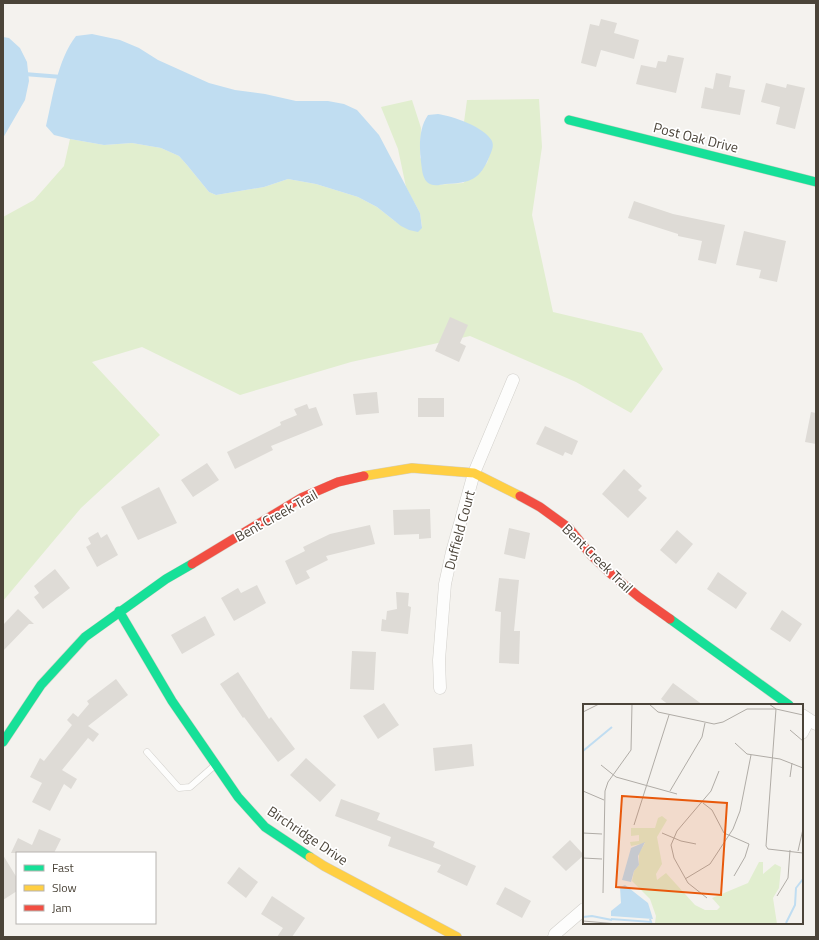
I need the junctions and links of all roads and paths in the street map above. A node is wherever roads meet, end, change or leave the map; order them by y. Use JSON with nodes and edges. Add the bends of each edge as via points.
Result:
{"nodes":[{"id":1,"x":569,"y":120,"type":"dead end"},
{"id":2,"x":816,"y":182,"type":"edge"},
{"id":3,"x":513,"y":380,"type":"dead end"},
{"id":4,"x":474,"y":473,"type":"junction"},
{"id":5,"x":119,"y":611,"type":"junction"},
{"id":6,"x":440,"y":688,"type":"dead end"},
{"id":7,"x":788,"y":704,"type":"edge"},
{"id":8,"x":809,"y":720,"type":"edge"},
{"id":9,"x":803,"y":731,"type":"edge"},
{"id":10,"x":3,"y":742,"type":"edge"},
{"id":11,"x":147,"y":752,"type":"dead end"},
{"id":12,"x":215,"y":765,"type":"junction"},
{"id":13,"x":583,"y":910,"type":"edge"},
{"id":14,"x":457,"y":937,"type":"edge"},
{"id":15,"x":554,"y":937,"type":"edge"}],
"edges":[{"from":1,"to":2,"type":"street","name":"Post Oak Drive"},
{"from":3,"to":4,"type":"street","name":"Duffield Court"},
{"from":4,"to":5,"type":"street","name":"Bent Creek Trail","via":[[412,468],[338,482],[301,498],[166,579]]},
{"from":4,"to":6,"type":"street","name":"Duffield Court","via":[[445,584],[439,660]]},
{"from":4,"to":7,"type":"street","name":"Bent Creek Trail","via":[[540,506],[569,528],[591,555],[639,597]]},
{"from":5,"to":10,"type":"street","name":"Bent Creek Trail","via":[[85,637],[41,685]]},
{"from":5,"to":12,"type":"street","name":"Birchridge Drive","via":[[172,701]]},
{"from":8,"to":9,"type":"street"},
{"from":11,"to":12,"type":"lane","via":[[179,788],[190,787]]},
{"from":12,"to":14,"type":"street","name":"Birchridge Drive","via":[[238,798],[265,827],[324,866]]},
{"from":13,"to":15,"type":"street"}]}
